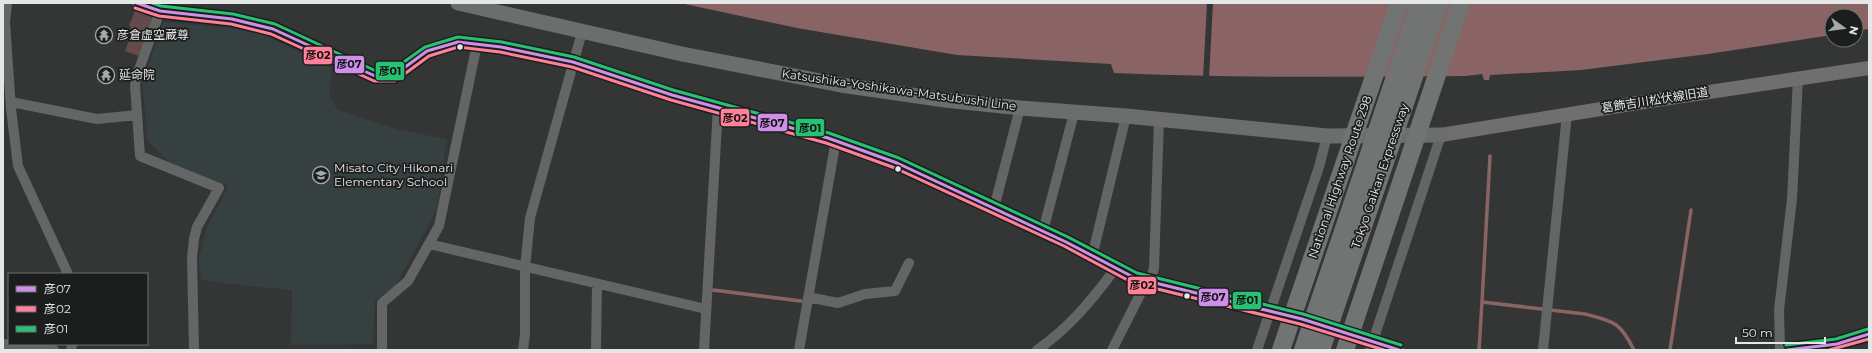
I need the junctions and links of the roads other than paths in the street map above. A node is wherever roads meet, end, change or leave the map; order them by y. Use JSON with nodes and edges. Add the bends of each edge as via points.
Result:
{"nodes":[{"id":1,"x":7,"y":3,"type":"edge"},
{"id":2,"x":137,"y":3,"type":"edge"},
{"id":3,"x":458,"y":3,"type":"edge"},
{"id":4,"x":1399,"y":3,"type":"edge"},
{"id":5,"x":1420,"y":3,"type":"edge"},
{"id":6,"x":1439,"y":3,"type":"edge"},
{"id":7,"x":1461,"y":3,"type":"edge"},
{"id":8,"x":160,"y":7,"type":"edge"},
{"id":9,"x":582,"y":32,"type":"junction"},
{"id":10,"x":477,"y":44,"type":"junction"},
{"id":11,"x":574,"y":62,"type":"junction"},
{"id":12,"x":1869,"y":68,"type":"edge"},
{"id":13,"x":1798,"y":78,"type":"junction"},
{"id":14,"x":8,"y":107,"type":"edge"},
{"id":15,"x":718,"y":108,"type":"junction"},
{"id":16,"x":1020,"y":108,"type":"junction"},
{"id":17,"x":1074,"y":113,"type":"junction"},
{"id":18,"x":1567,"y":114,"type":"junction"},
{"id":19,"x":137,"y":116,"type":"junction"},
{"id":20,"x":1126,"y":116,"type":"junction"},
{"id":21,"x":1160,"y":119,"type":"junction"},
{"id":22,"x":1441,"y":135,"type":"junction"},
{"id":23,"x":1327,"y":136,"type":"junction"},
{"id":24,"x":836,"y":140,"type":"junction"},
{"id":25,"x":994,"y":208,"type":"junction"},
{"id":26,"x":1043,"y":231,"type":"junction"},
{"id":27,"x":429,"y":244,"type":"junction"},
{"id":28,"x":1092,"y":257,"type":"junction"},
{"id":29,"x":909,"y":263,"type":"dead end"},
{"id":30,"x":525,"y":268,"type":"junction"},
{"id":31,"x":1115,"y":269,"type":"junction"},
{"id":32,"x":68,"y":273,"type":"edge"},
{"id":33,"x":1149,"y":281,"type":"junction"},
{"id":34,"x":597,"y":284,"type":"junction"},
{"id":35,"x":808,"y":297,"type":"junction"},
{"id":36,"x":1336,"y":305,"type":"junction"},
{"id":37,"x":706,"y":310,"type":"junction"},
{"id":38,"x":1270,"y":310,"type":"junction"},
{"id":39,"x":1869,"y":334,"type":"edge"},
{"id":40,"x":12,"y":345,"type":"edge"},
{"id":41,"x":1372,"y":345,"type":"edge"},
{"id":42,"x":54,"y":350,"type":"edge"},
{"id":43,"x":194,"y":350,"type":"edge"},
{"id":44,"x":382,"y":350,"type":"edge"},
{"id":45,"x":523,"y":350,"type":"edge"},
{"id":46,"x":596,"y":350,"type":"edge"},
{"id":47,"x":704,"y":350,"type":"edge"},
{"id":48,"x":799,"y":350,"type":"edge"},
{"id":49,"x":1037,"y":350,"type":"edge"},
{"id":50,"x":1112,"y":350,"type":"edge"},
{"id":51,"x":1257,"y":350,"type":"edge"},
{"id":52,"x":1281,"y":350,"type":"edge"},
{"id":53,"x":1303,"y":350,"type":"edge"},
{"id":54,"x":1321,"y":350,"type":"edge"},
{"id":55,"x":1325,"y":350,"type":"edge"},
{"id":56,"x":1345,"y":350,"type":"edge"},
{"id":57,"x":1399,"y":350,"type":"edge"},
{"id":58,"x":1543,"y":350,"type":"edge"},
{"id":59,"x":1780,"y":350,"type":"edge"},
{"id":60,"x":1787,"y":350,"type":"edge"}],
"edges":[{"from":1,"to":14,"type":"street","via":[[5,22]]},
{"from":2,"to":8,"type":"street"},
{"from":3,"to":9,"type":"main road","name":"Katsushika-Yoshikawa-Matsubushi Line"},
{"from":4,"to":52,"type":"highway","name":"National Highway Route 298"},
{"from":5,"to":53,"type":"highway","name":"Tokyo Gaikan Expressway"},
{"from":6,"to":36,"type":"highway","name":"Tokyo Gaikan Expressway"},
{"from":7,"to":56,"type":"highway"},
{"from":8,"to":10,"type":"street","via":[[273,29],[375,76],[397,74],[417,57],[432,49],[458,42]]},
{"from":8,"to":19,"type":"street","via":[[136,78]]},
{"from":9,"to":11,"type":"street"},
{"from":9,"to":16,"type":"main road","name":"Katsushika-Yoshikawa-Matsubushi Line","via":[[841,85]]},
{"from":10,"to":11,"type":"street"},
{"from":10,"to":27,"type":"street","via":[[439,226]]},
{"from":11,"to":15,"type":"street"},
{"from":11,"to":30,"type":"street","via":[[530,218]]},
{"from":12,"to":13,"type":"street","name":"葛飾吉川松伏線旧道"},
{"from":13,"to":18,"type":"street","name":"葛飾吉川松伏線旧道"},
{"from":13,"to":59,"type":"street","via":[[1792,199],[1779,310]]},
{"from":14,"to":19,"type":"street","via":[[97,119]]},
{"from":14,"to":32,"type":"street","via":[[18,166]]},
{"from":15,"to":24,"type":"street"},
{"from":15,"to":37,"type":"street"},
{"from":16,"to":17,"type":"main road","name":"Katsushika-Yoshikawa-Matsubushi Line"},
{"from":16,"to":25,"type":"street"},
{"from":17,"to":20,"type":"main road","name":"Katsushika-Yoshikawa-Matsubushi Line"},
{"from":17,"to":26,"type":"street"},
{"from":18,"to":22,"type":"street","name":"葛飾吉川松伏線旧道"},
{"from":18,"to":58,"type":"street"},
{"from":19,"to":43,"type":"street","via":[[140,156],[219,188],[194,239]]},
{"from":20,"to":21,"type":"main road","name":"Katsushika-Yoshikawa-Matsubushi Line"},
{"from":20,"to":28,"type":"street"},
{"from":21,"to":23,"type":"main road","name":"Katsushika-Yoshikawa-Matsubushi Line"},
{"from":21,"to":33,"type":"street","via":[[1154,268]]},
{"from":22,"to":23,"type":"main road","name":"Katsushika-Yoshikawa-Matsubushi Line"},
{"from":22,"to":41,"type":"street"},
{"from":23,"to":38,"type":"street","via":[[1319,167]]},
{"from":24,"to":25,"type":"street","via":[[897,163]]},
{"from":24,"to":35,"type":"street"},
{"from":25,"to":26,"type":"street"},
{"from":26,"to":28,"type":"street"},
{"from":27,"to":30,"type":"street"},
{"from":27,"to":44,"type":"street","via":[[408,281],[382,303]]},
{"from":28,"to":31,"type":"street"},
{"from":29,"to":35,"type":"street","via":[[895,291],[865,294],[838,303]]},
{"from":30,"to":34,"type":"street"},
{"from":30,"to":45,"type":"street"},
{"from":31,"to":33,"type":"street"},
{"from":31,"to":49,"type":"street","via":[[1088,306],[1064,330]]},
{"from":33,"to":38,"type":"street"},
{"from":33,"to":50,"type":"street"},
{"from":34,"to":37,"type":"street"},
{"from":34,"to":46,"type":"street"},
{"from":35,"to":48,"type":"street"},
{"from":36,"to":54,"type":"highway","name":"Tokyo Gaikan Expressway"},
{"from":36,"to":55,"type":"highway"},
{"from":37,"to":47,"type":"street"},
{"from":38,"to":41,"type":"street"},
{"from":38,"to":51,"type":"street"},
{"from":39,"to":60,"type":"street","via":[[1837,344]]},
{"from":40,"to":42,"type":"street"},
{"from":41,"to":57,"type":"street"}]}
